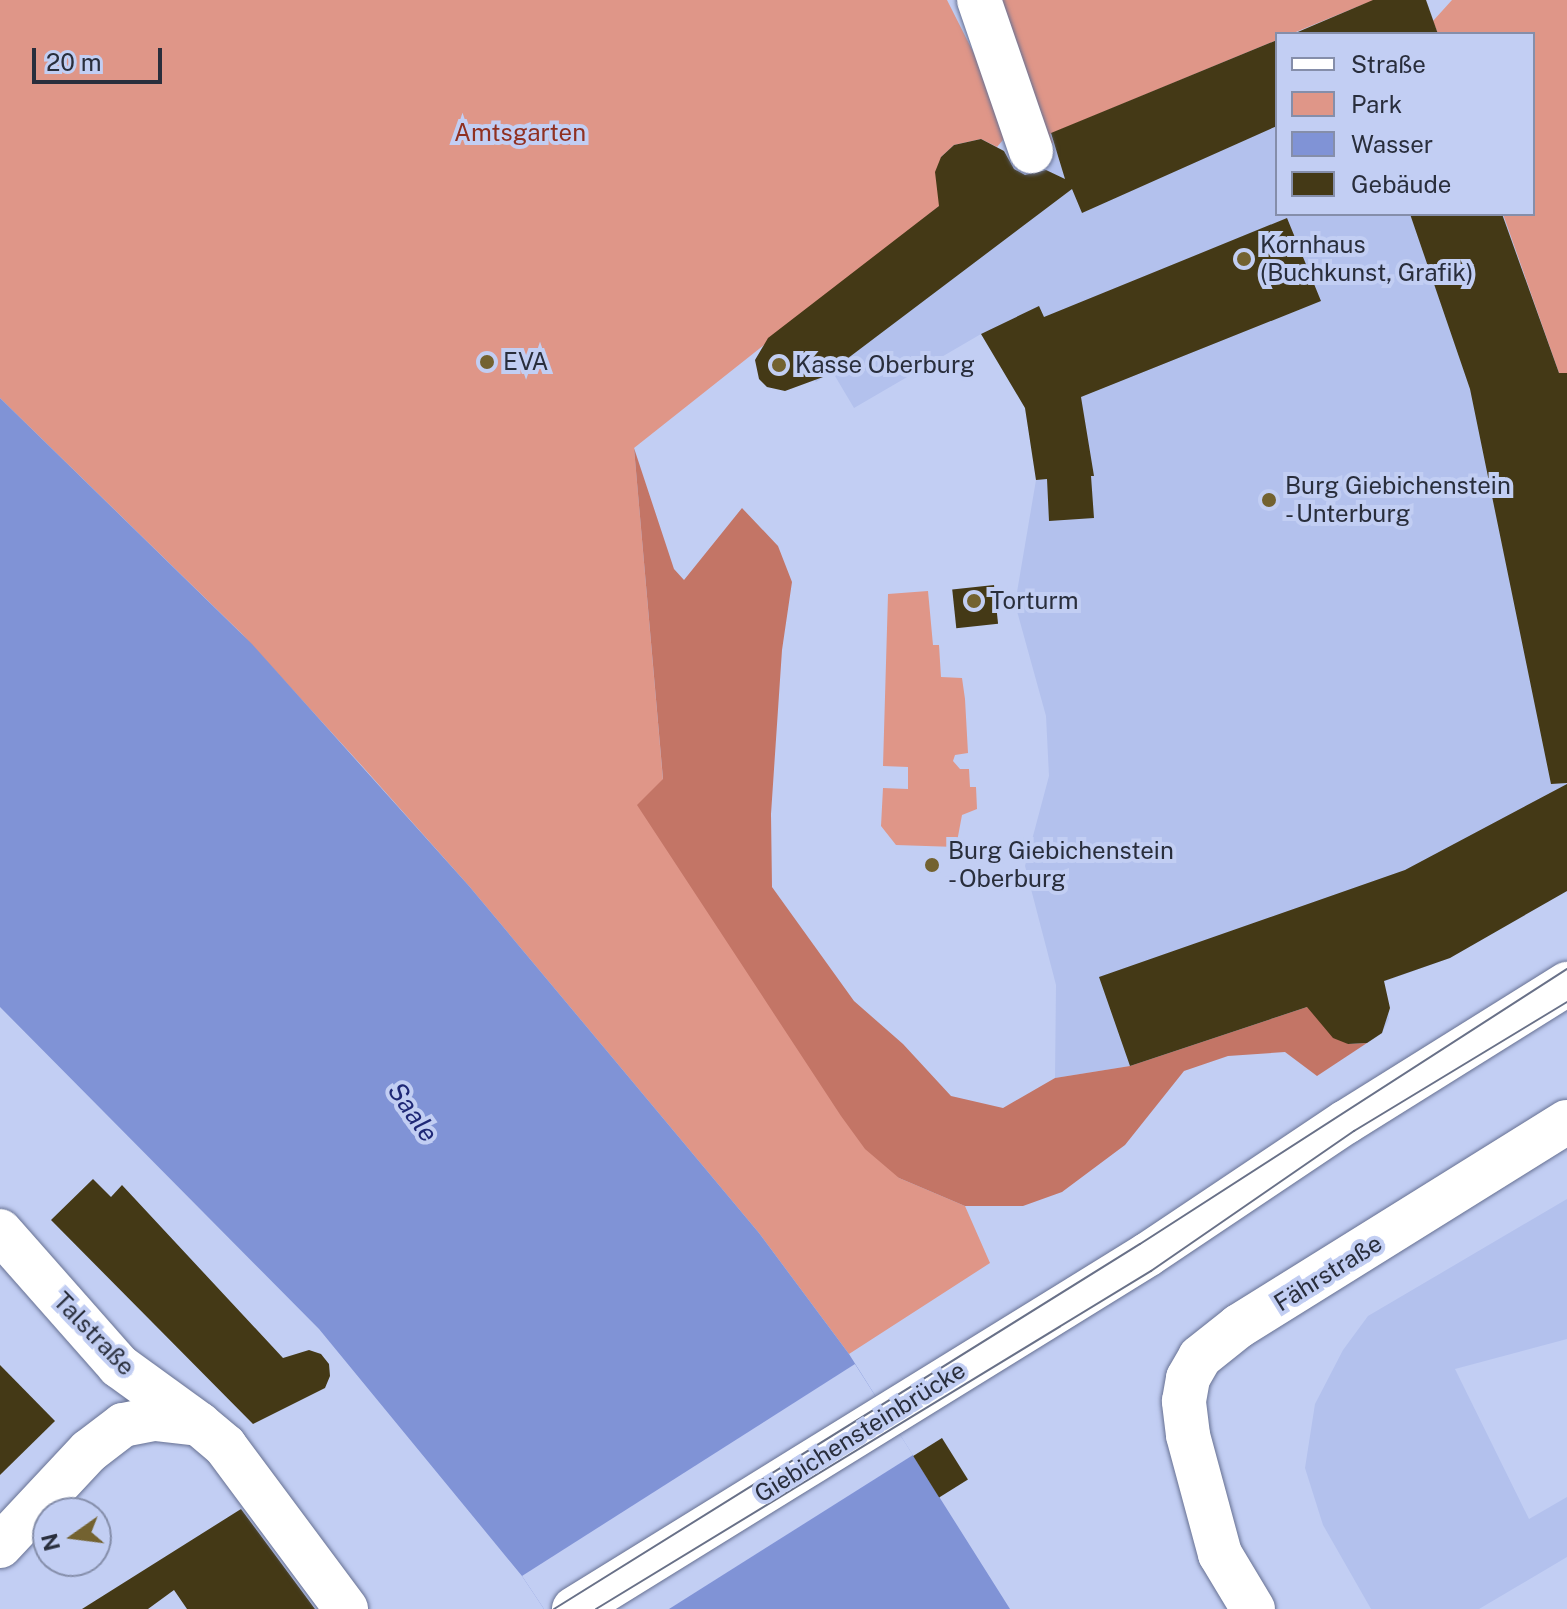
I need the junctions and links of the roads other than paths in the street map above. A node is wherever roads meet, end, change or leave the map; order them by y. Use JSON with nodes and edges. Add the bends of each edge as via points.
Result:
{"nodes":[{"id":1,"x":979,"y":0,"type":"edge"},
{"id":2,"x":1031,"y":151,"type":"dead end"},
{"id":3,"x":1567,"y":984,"type":"edge"},
{"id":4,"x":1567,"y":1122,"type":"edge"},
{"id":5,"x":0,"y":1231,"type":"edge"},
{"id":6,"x":199,"y":1424,"type":"junction"},
{"id":7,"x":0,"y":1546,"type":"edge"},
{"id":8,"x":346,"y":1609,"type":"edge"},
{"id":9,"x":574,"y":1609,"type":"edge"},
{"id":10,"x":1253,"y":1609,"type":"edge"}],
"edges":[{"from":1,"to":2,"type":"street"},
{"from":3,"to":9,"type":"street","name":"Giebichensteinbrücke","via":[[1147,1255]]},
{"from":4,"to":10,"type":"street","name":"Fährstraße","via":[[1239,1326],[1200,1357],[1188,1378],[1184,1401],[1198,1482],[1220,1554]]},
{"from":5,"to":6,"type":"street","name":"Talstraße","via":[[119,1366]]},
{"from":6,"to":7,"type":"street","via":[[155,1419],[123,1425],[89,1451]]},
{"from":6,"to":8,"type":"street","name":"Talstraße","via":[[225,1446]]}]}
